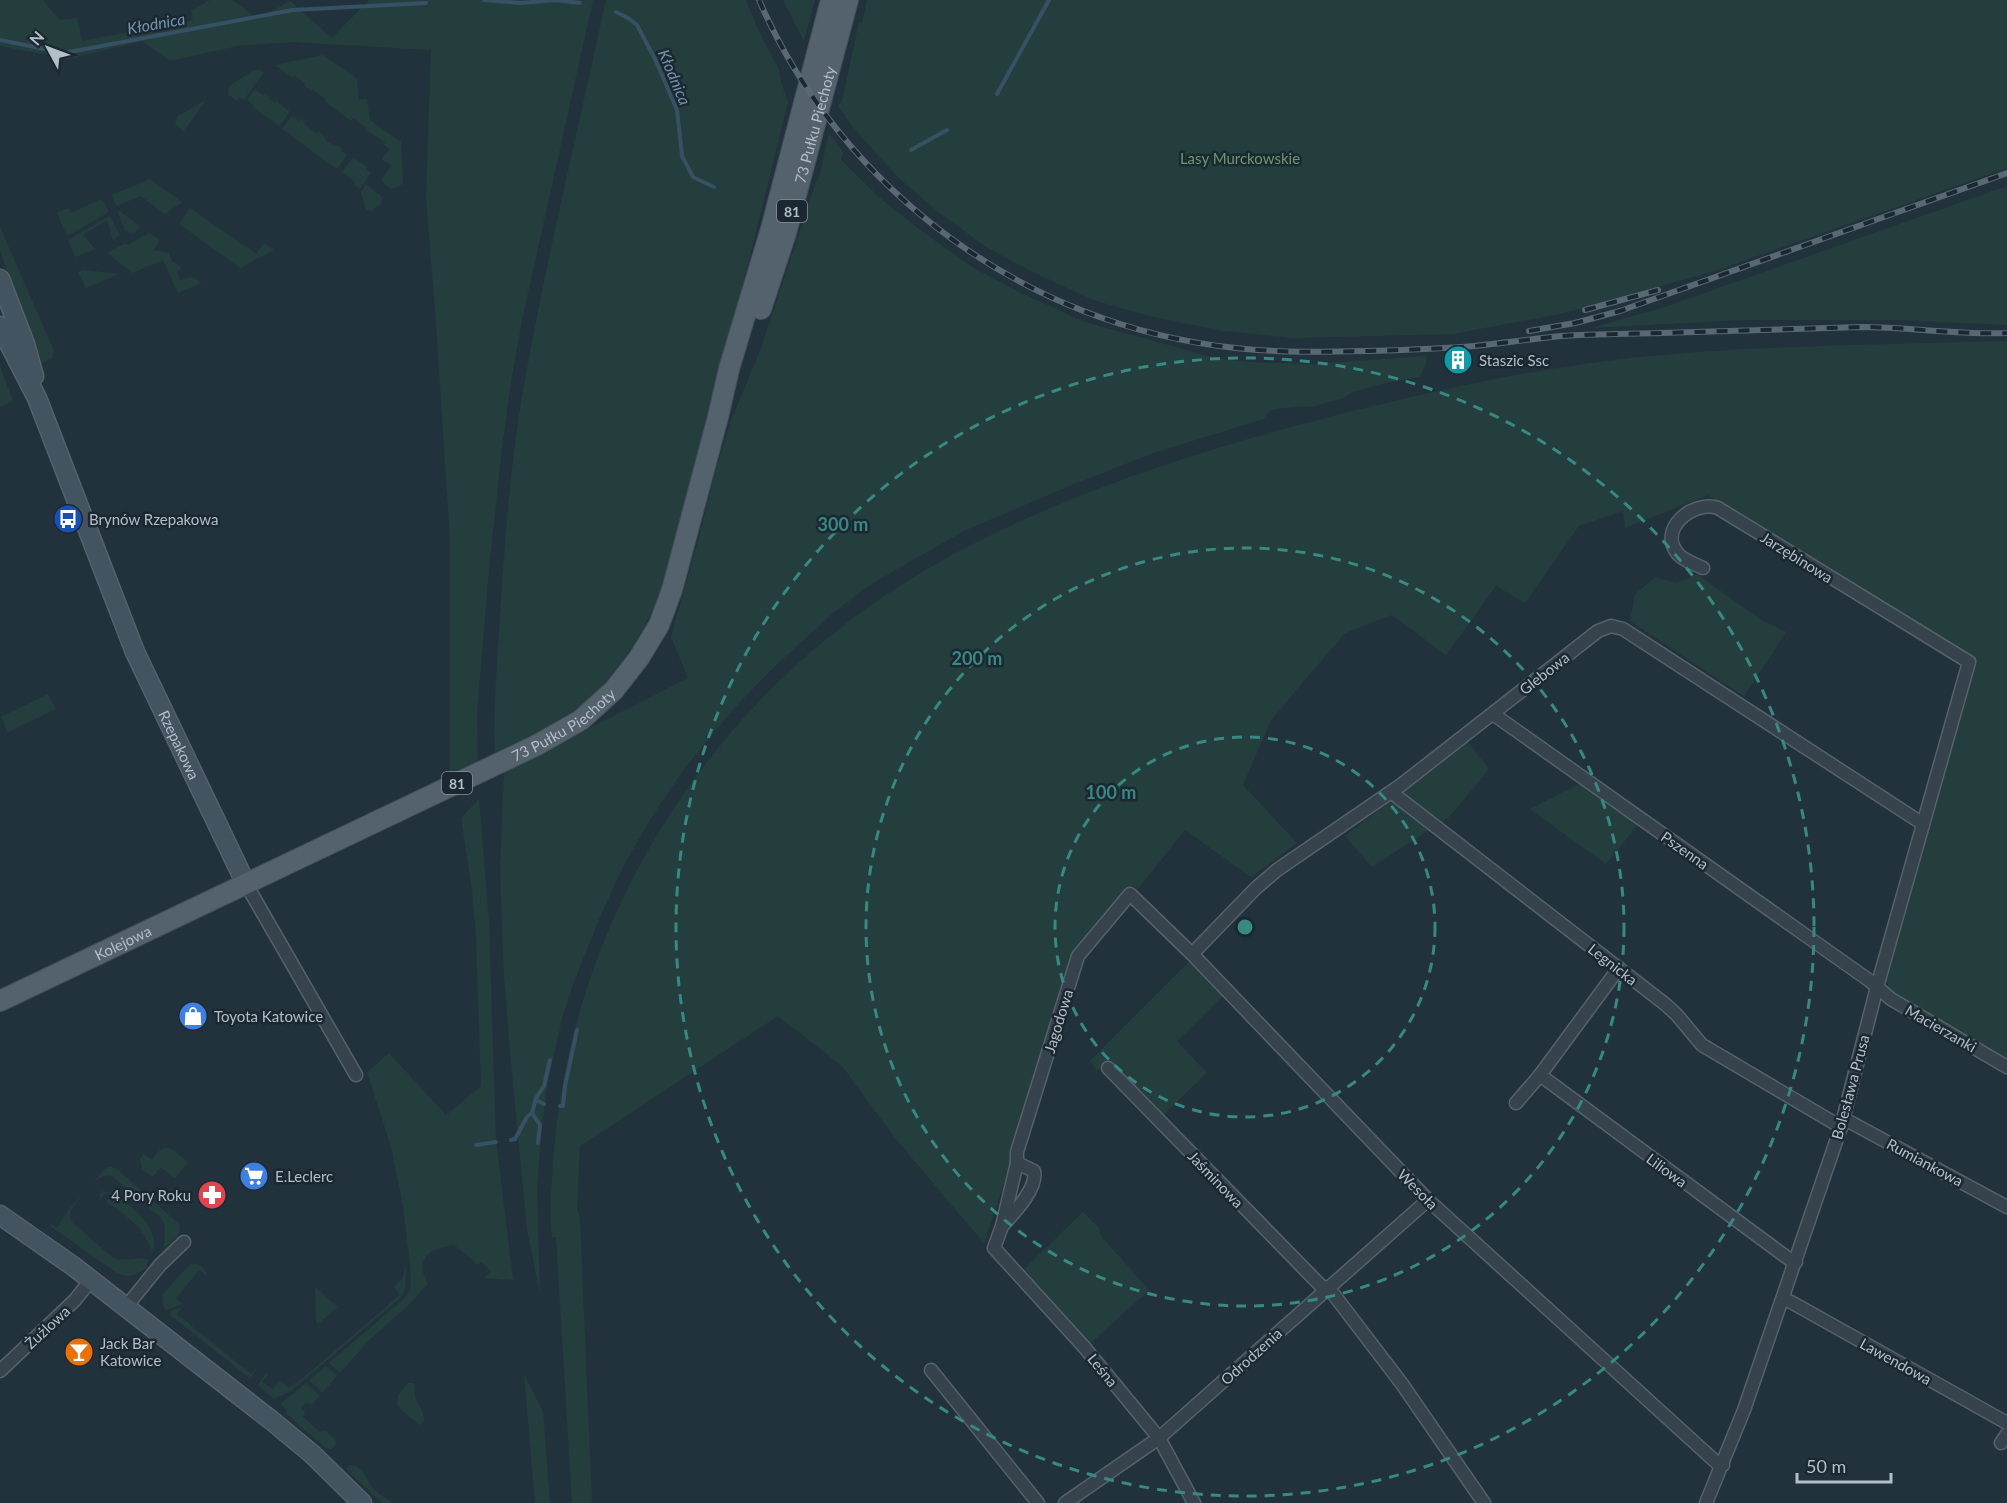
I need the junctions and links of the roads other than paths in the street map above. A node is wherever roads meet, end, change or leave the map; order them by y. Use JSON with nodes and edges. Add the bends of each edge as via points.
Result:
{"nodes":[{"id":1,"x":831,"y":0,"type":"edge"},
{"id":2,"x":848,"y":0,"type":"edge"},
{"id":3,"x":0,"y":279,"type":"edge"},
{"id":4,"x":0,"y":326,"type":"edge"},
{"id":5,"x":37,"y":398,"type":"junction"},
{"id":6,"x":718,"y":417,"type":"junction"},
{"id":7,"x":1703,"y":568,"type":"dead end"},
{"id":8,"x":1969,"y":662,"type":"joint"},
{"id":9,"x":1493,"y":714,"type":"junction"},
{"id":10,"x":1391,"y":792,"type":"junction"},
{"id":11,"x":1923,"y":824,"type":"junction"},
{"id":12,"x":246,"y":884,"type":"junction"},
{"id":13,"x":1130,"y":894,"type":"joint"},
{"id":14,"x":1192,"y":954,"type":"junction"},
{"id":15,"x":1618,"y":968,"type":"junction"},
{"id":16,"x":1877,"y":987,"type":"junction"},
{"id":17,"x":0,"y":1001,"type":"edge"},
{"id":18,"x":2007,"y":1067,"type":"edge"},
{"id":19,"x":1108,"y":1068,"type":"dead end"},
{"id":20,"x":356,"y":1075,"type":"dead end"},
{"id":21,"x":1540,"y":1075,"type":"junction"},
{"id":22,"x":1516,"y":1103,"type":"dead end"},
{"id":23,"x":1842,"y":1123,"type":"junction"},
{"id":24,"x":1017,"y":1163,"type":"junction"},
{"id":25,"x":1428,"y":1200,"type":"junction"},
{"id":26,"x":2007,"y":1206,"type":"edge"},
{"id":27,"x":0,"y":1215,"type":"edge"},
{"id":28,"x":1002,"y":1226,"type":"junction"},
{"id":29,"x":184,"y":1242,"type":"dead end"},
{"id":30,"x":994,"y":1250,"type":"joint"},
{"id":31,"x":1796,"y":1262,"type":"junction"},
{"id":32,"x":91,"y":1280,"type":"junction"},
{"id":33,"x":1326,"y":1288,"type":"junction"},
{"id":34,"x":1784,"y":1299,"type":"junction"},
{"id":35,"x":126,"y":1307,"type":"junction"},
{"id":36,"x":931,"y":1370,"type":"dead end"},
{"id":37,"x":0,"y":1371,"type":"edge"},
{"id":38,"x":2007,"y":1423,"type":"edge"},
{"id":39,"x":1159,"y":1438,"type":"junction"},
{"id":40,"x":1723,"y":1465,"type":"junction"},
{"id":41,"x":362,"y":1503,"type":"edge"},
{"id":42,"x":1038,"y":1503,"type":"edge"},
{"id":43,"x":1065,"y":1503,"type":"edge"},
{"id":44,"x":1194,"y":1503,"type":"edge"},
{"id":45,"x":1484,"y":1503,"type":"edge"},
{"id":46,"x":1706,"y":1503,"type":"edge"}],
"edges":[{"from":1,"to":6,"type":"main road","name":"73 Pułku Piechoty","number":"81"},
{"from":2,"to":6,"type":"main road","name":"73 Pułku Piechoty","number":"81","via":[[777,262]]},
{"from":3,"to":5,"type":"street","name":"Rzepakowa","via":[[25,344]]},
{"from":4,"to":5,"type":"street","name":"Rzepakowa"},
{"from":5,"to":12,"type":"street","name":"Rzepakowa","via":[[135,652]]},
{"from":6,"to":12,"type":"main road","name":"73 Pułku Piechoty","number":"81","via":[[659,625],[614,690],[562,732]]},
{"from":7,"to":8,"type":"street","name":"Jarzębinowa","via":[[1679,555],[1673,534],[1679,519],[1707,506],[1718,508]]},
{"from":8,"to":11,"type":"street","name":"Bolesława Prusa"},
{"from":9,"to":10,"type":"street","name":"Glebowa"},
{"from":9,"to":11,"type":"street","name":"Glebowa","via":[[1598,631],[1606,627],[1623,629]]},
{"from":9,"to":16,"type":"street","name":"Pszenna"},
{"from":10,"to":14,"type":"street","name":"Glebowa","via":[[1277,870]]},
{"from":10,"to":15,"type":"street","name":"Legnicka"},
{"from":11,"to":16,"type":"street","name":"Bolesława Prusa"},
{"from":12,"to":17,"type":"main road","name":"Kolejowa","number":"81"},
{"from":12,"to":20,"type":"street","name":"Rzepakowa"},
{"from":13,"to":14,"type":"street","name":"Wesoła"},
{"from":13,"to":24,"type":"street","name":"Jagodowa","via":[[1078,956],[1017,1152]]},
{"from":14,"to":25,"type":"street","name":"Wesoła"},
{"from":15,"to":21,"type":"street"},
{"from":15,"to":23,"type":"street","name":"Legnicka","via":[[1676,1014],[1702,1045]]},
{"from":16,"to":18,"type":"street","name":"Macierzanki"},
{"from":16,"to":23,"type":"street","name":"Bolesława Prusa"},
{"from":19,"to":33,"type":"street","name":"Jaśminowa"},
{"from":21,"to":22,"type":"street"},
{"from":21,"to":31,"type":"street","name":"Liliowa"},
{"from":23,"to":26,"type":"street","name":"Rumiankowa"},
{"from":23,"to":31,"type":"street","name":"Bolesława Prusa"},
{"from":24,"to":28,"type":"street","name":"Jagodowa"},
{"from":24,"to":28,"type":"street","name":"Jagodowa","via":[[1034,1171],[1034,1182]]},
{"from":25,"to":33,"type":"street","name":"Odrodzenia"},
{"from":25,"to":40,"type":"street","name":"Wesoła"},
{"from":27,"to":32,"type":"street"},
{"from":28,"to":30,"type":"street","name":"Jagodowa"},
{"from":29,"to":35,"type":"street"},
{"from":30,"to":39,"type":"street","name":"Leśna","via":[[1085,1348]]},
{"from":31,"to":34,"type":"street","name":"Bolesława Prusa"},
{"from":32,"to":35,"type":"street"},
{"from":32,"to":37,"type":"street","name":"Żużlowa"},
{"from":33,"to":39,"type":"street","name":"Odrodzenia"},
{"from":33,"to":45,"type":"street","name":"Jaśminowa","via":[[1402,1384]]},
{"from":34,"to":38,"type":"street","name":"Lawendowa"},
{"from":34,"to":40,"type":"street","name":"Bolesława Prusa"},
{"from":35,"to":41,"type":"street","via":[[284,1431]]},
{"from":36,"to":42,"type":"street"},
{"from":39,"to":43,"type":"street","name":"Odrodzenia"},
{"from":39,"to":44,"type":"street","name":"Leśna"},
{"from":40,"to":46,"type":"street","name":"Bolesława Prusa"}]}
